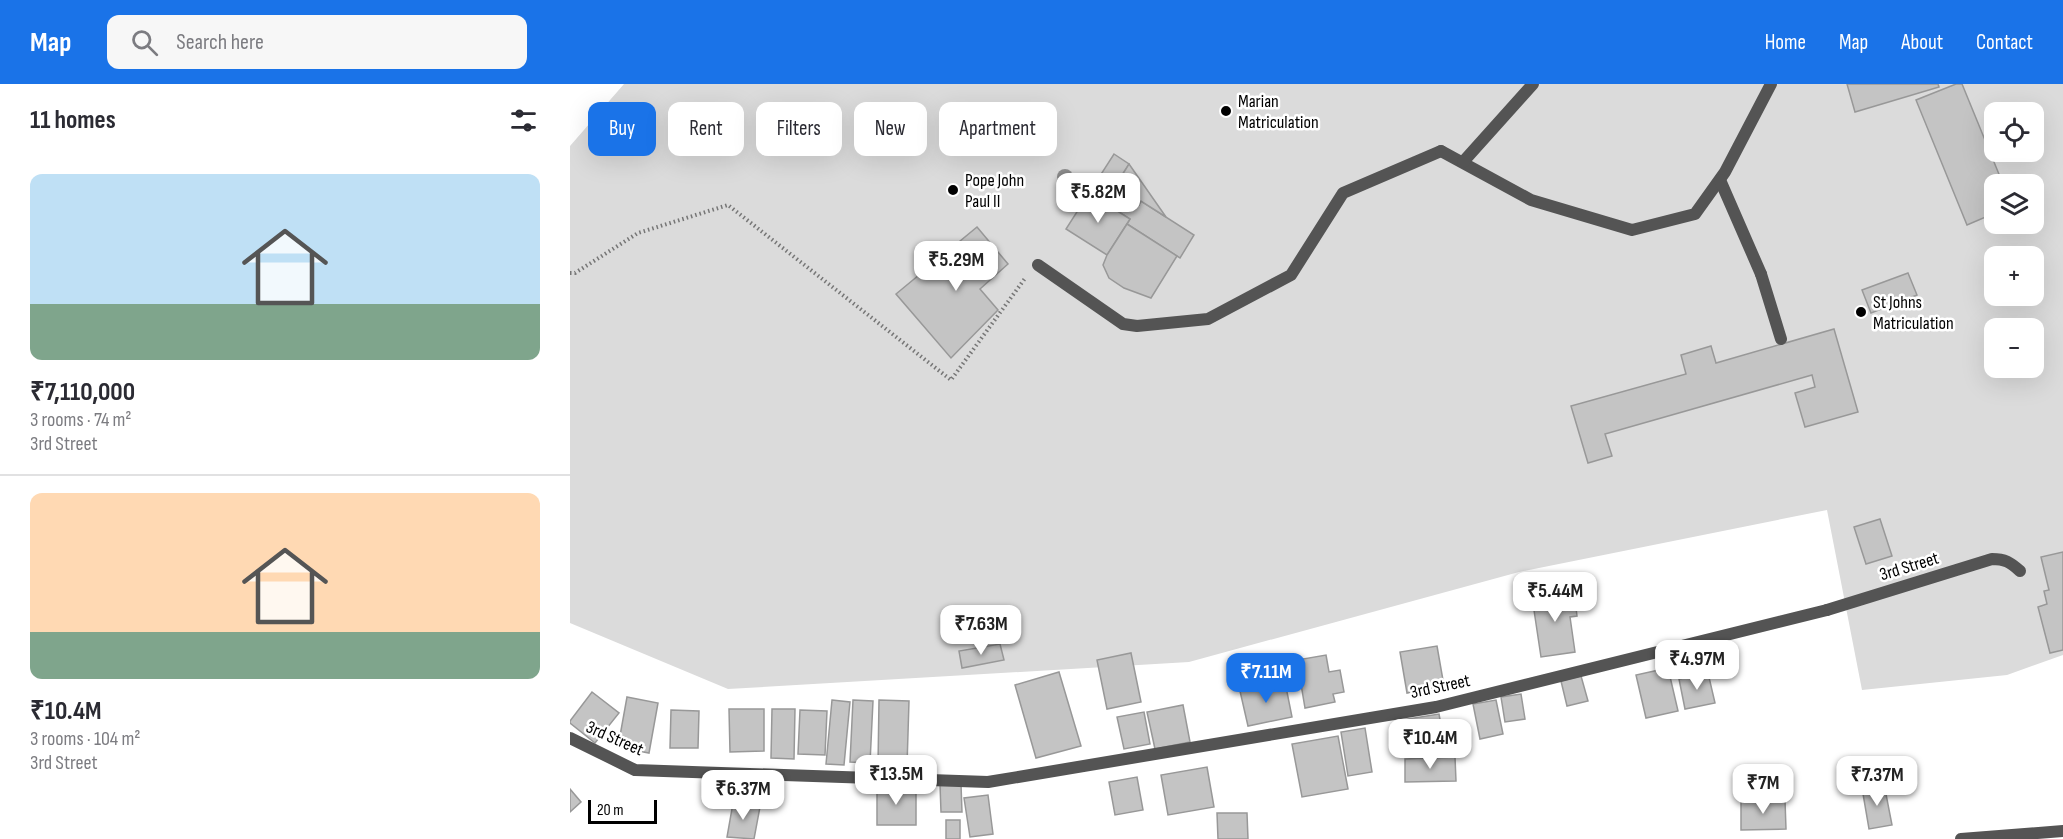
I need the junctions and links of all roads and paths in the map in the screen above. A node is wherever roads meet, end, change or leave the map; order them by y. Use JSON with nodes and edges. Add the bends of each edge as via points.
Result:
{"nodes":[{"id":1,"x":1533,"y":84,"type":"edge"},
{"id":2,"x":1771,"y":84,"type":"edge"},
{"id":3,"x":1462,"y":162,"type":"junction"},
{"id":4,"x":1720,"y":180,"type":"junction"},
{"id":5,"x":1038,"y":265,"type":"joint"},
{"id":6,"x":570,"y":273,"type":"edge"},
{"id":7,"x":1781,"y":339,"type":"dead end"},
{"id":8,"x":2020,"y":571,"type":"dead end"},
{"id":9,"x":570,"y":738,"type":"edge"},
{"id":10,"x":2063,"y":831,"type":"edge"},
{"id":11,"x":1960,"y":839,"type":"edge"}],
"edges":[{"from":1,"to":3,"type":"street"},
{"from":2,"to":4,"type":"street"},
{"from":3,"to":4,"type":"street","via":[[1531,200],[1632,230],[1695,214]]},
{"from":3,"to":5,"type":"street","via":[[1441,151],[1343,194],[1291,275],[1208,319],[1123,324]]},
{"from":4,"to":7,"type":"street","via":[[1761,274]]},
{"from":5,"to":6,"type":"path","via":[[1017,287],[951,380],[729,206],[638,233]]},
{"from":8,"to":9,"type":"street","name":"3rd Street","via":[[2011,562],[1992,559],[1827,610],[1437,707],[988,782],[635,770]]},
{"from":10,"to":11,"type":"street"}]}
